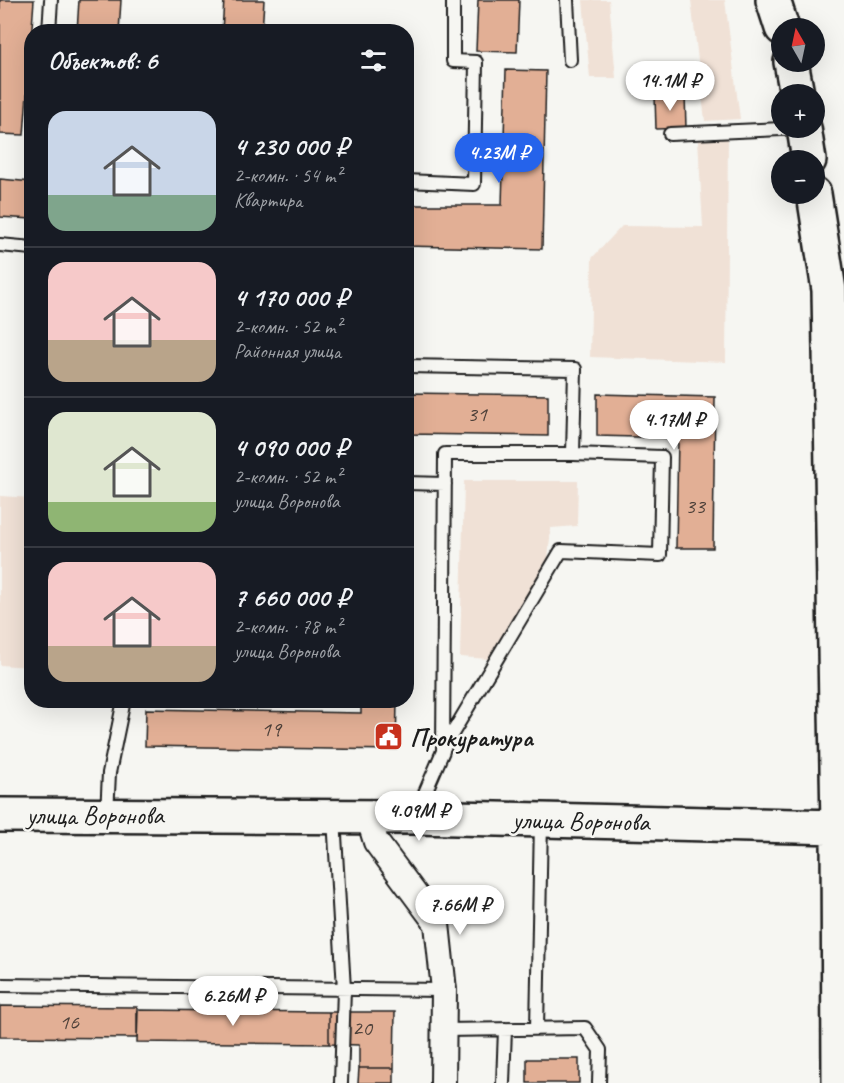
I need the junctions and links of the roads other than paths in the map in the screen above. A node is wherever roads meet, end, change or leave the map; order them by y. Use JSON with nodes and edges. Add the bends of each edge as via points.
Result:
{"nodes":[{"id":1,"x":51,"y":0,"type":"edge"},
{"id":2,"x":453,"y":0,"type":"edge"},
{"id":3,"x":567,"y":0,"type":"edge"},
{"id":4,"x":772,"y":0,"type":"edge"},
{"id":5,"x":778,"y":18,"type":"edge"},
{"id":6,"x":50,"y":24,"type":"edge"},
{"id":7,"x":570,"y":60,"type":"dead end"},
{"id":8,"x":771,"y":129,"type":"edge"},
{"id":9,"x":670,"y":134,"type":"dead end"},
{"id":10,"x":414,"y":181,"type":"edge"},
{"id":11,"x":816,"y":204,"type":"edge"},
{"id":12,"x":0,"y":245,"type":"edge"},
{"id":13,"x":24,"y":247,"type":"edge"},
{"id":14,"x":414,"y":366,"type":"edge"},
{"id":15,"x":573,"y":454,"type":"junction"},
{"id":16,"x":414,"y":483,"type":"edge"},
{"id":17,"x":445,"y":484,"type":"junction"},
{"id":18,"x":122,"y":708,"type":"edge"},
{"id":19,"x":443,"y":750,"type":"junction"},
{"id":20,"x":0,"y":815,"type":"edge"},
{"id":21,"x":107,"y":815,"type":"junction"},
{"id":22,"x":368,"y":816,"type":"junction"},
{"id":23,"x":334,"y":817,"type":"junction"},
{"id":24,"x":415,"y":817,"type":"junction"},
{"id":25,"x":541,"y":820,"type":"junction"},
{"id":26,"x":838,"y":826,"type":"junction"},
{"id":27,"x":0,"y":986,"type":"edge"},
{"id":28,"x":344,"y":989,"type":"junction"},
{"id":29,"x":444,"y":990,"type":"junction"},
{"id":30,"x":505,"y":1029,"type":"junction"},
{"id":31,"x":537,"y":1029,"type":"junction"},
{"id":32,"x":443,"y":1030,"type":"junction"},
{"id":33,"x":840,"y":1076,"type":"edge"},
{"id":34,"x":341,"y":1083,"type":"edge"},
{"id":35,"x":442,"y":1083,"type":"edge"},
{"id":36,"x":503,"y":1083,"type":"edge"},
{"id":37,"x":599,"y":1083,"type":"edge"}],
"edges":[{"from":1,"to":6,"type":"lane"},
{"from":2,"to":10,"type":"lane","via":[[453,61],[476,62],[474,184]]},
{"from":3,"to":7,"type":"lane"},
{"from":4,"to":5,"type":"main road"},
{"from":8,"to":9,"type":"lane"},
{"from":11,"to":26,"type":"main road","via":[[829,290]]},
{"from":12,"to":13,"type":"lane"},
{"from":14,"to":15,"type":"lane","via":[[575,369]]},
{"from":15,"to":17,"type":"lane","via":[[445,454]]},
{"from":15,"to":19,"type":"lane","via":[[662,457],[660,555],[561,551]]},
{"from":16,"to":17,"type":"lane"},
{"from":17,"to":19,"type":"lane"},
{"from":18,"to":21,"type":"lane","via":[[109,773]]},
{"from":19,"to":24,"type":"lane"},
{"from":20,"to":21,"type":"main road","name":"улица Воронова"},
{"from":21,"to":23,"type":"main road","name":"улица Воронова"},
{"from":22,"to":23,"type":"main road","name":"улица Воронова"},
{"from":22,"to":24,"type":"main road","name":"улица Воронова"},
{"from":22,"to":29,"type":"street","via":[[376,842],[437,924]]},
{"from":23,"to":28,"type":"lane"},
{"from":24,"to":25,"type":"main road","name":"улица Воронова"},
{"from":25,"to":26,"type":"main road","name":"улица Воронова"},
{"from":25,"to":31,"type":"lane"},
{"from":26,"to":33,"type":"main road"},
{"from":27,"to":28,"type":"lane"},
{"from":28,"to":29,"type":"lane"},
{"from":28,"to":34,"type":"lane"},
{"from":29,"to":32,"type":"street"},
{"from":30,"to":31,"type":"lane"},
{"from":30,"to":32,"type":"lane"},
{"from":30,"to":36,"type":"lane"},
{"from":31,"to":37,"type":"lane","via":[[585,1028],[600,1050]]},
{"from":32,"to":35,"type":"street"}]}
